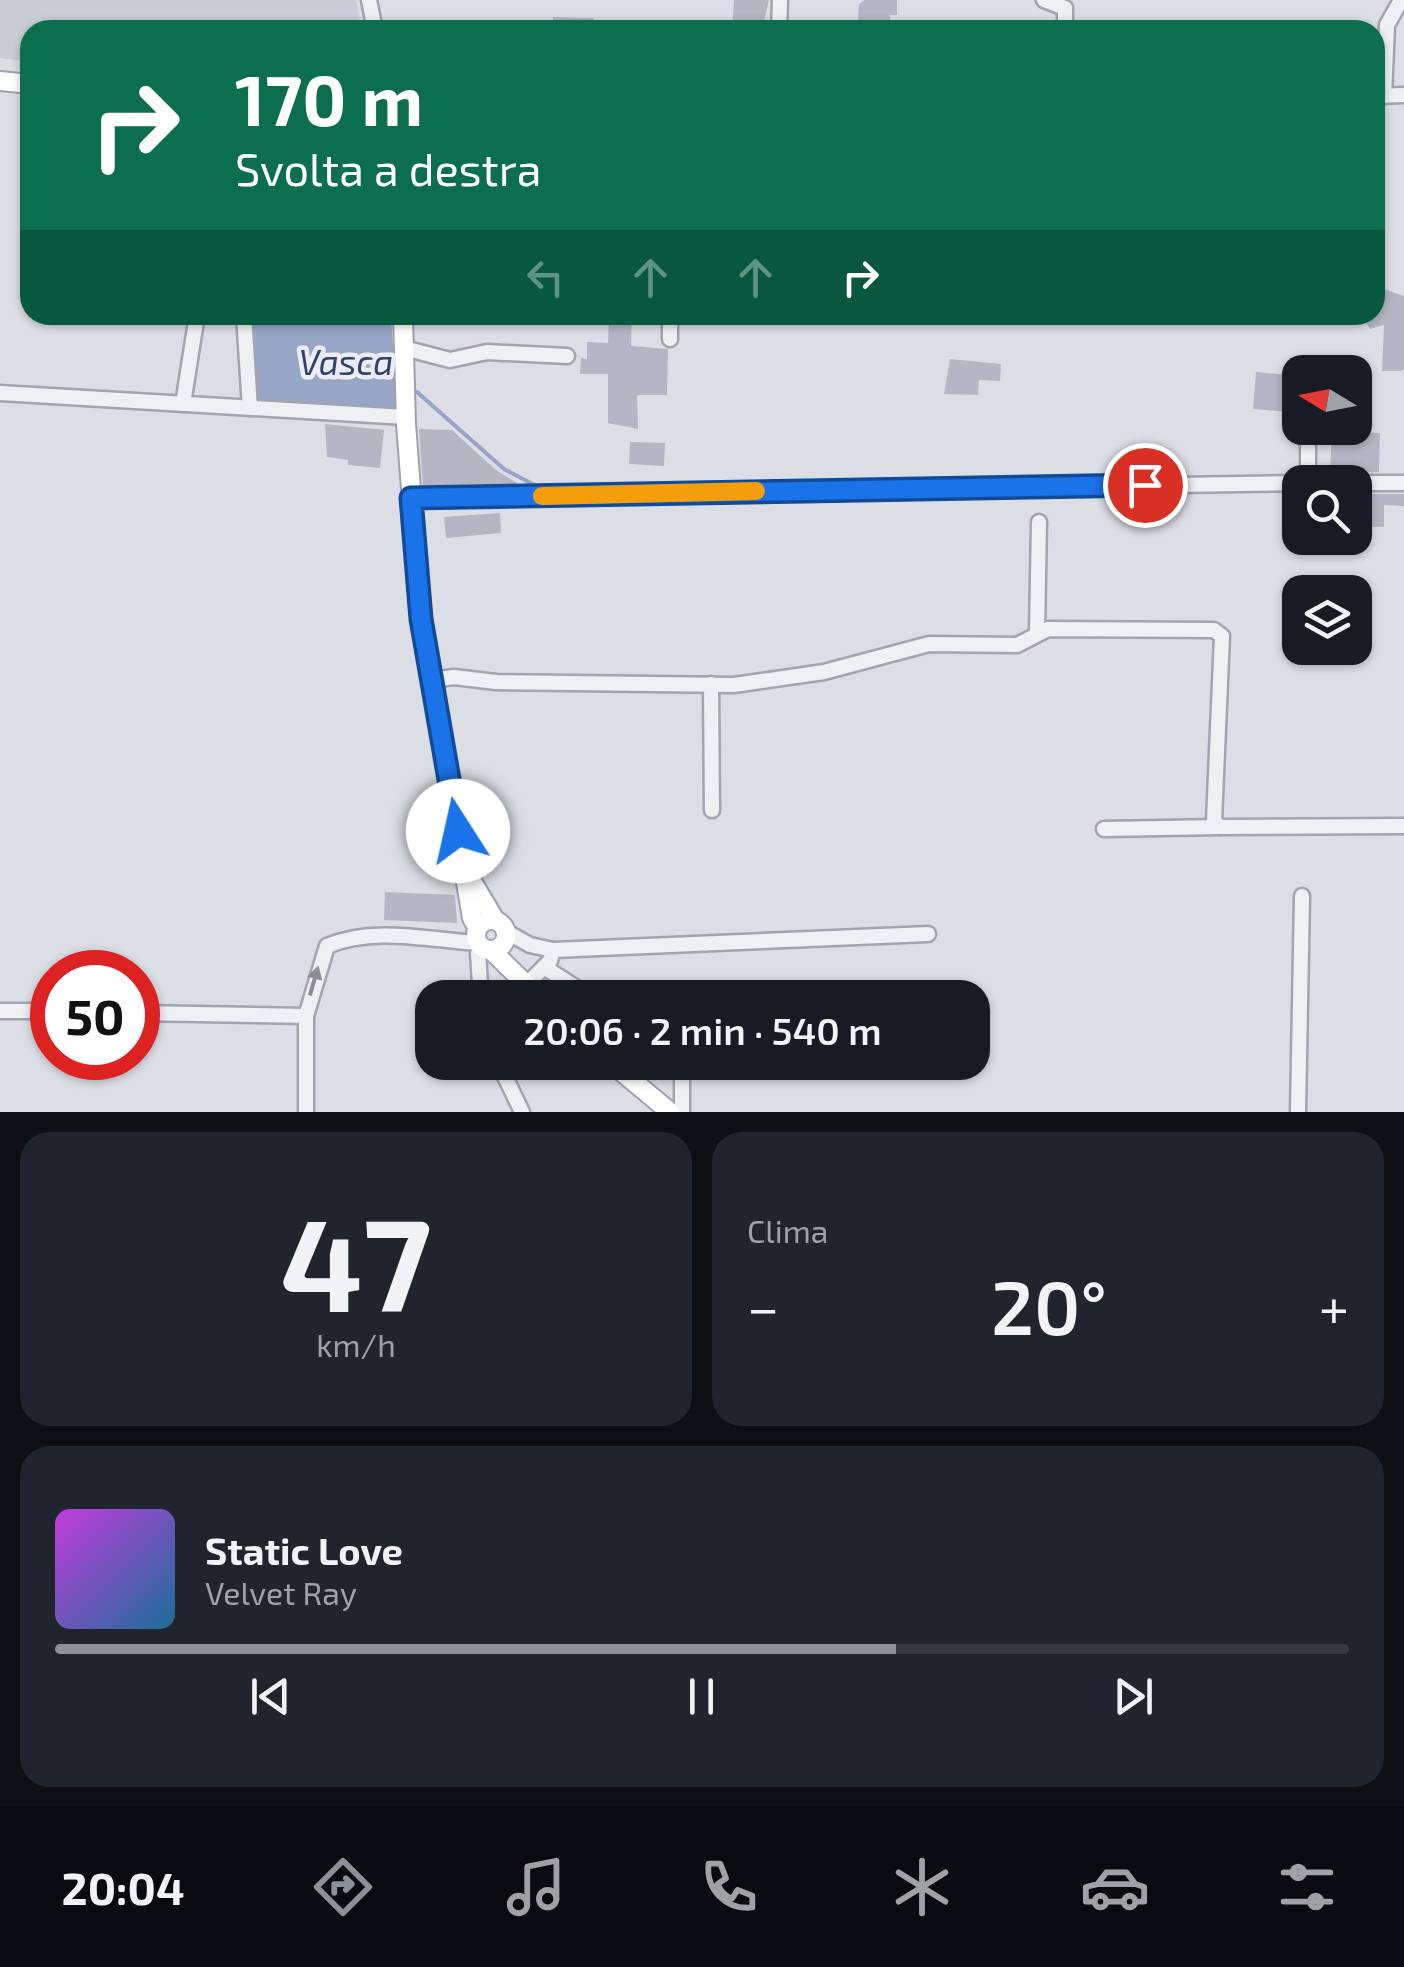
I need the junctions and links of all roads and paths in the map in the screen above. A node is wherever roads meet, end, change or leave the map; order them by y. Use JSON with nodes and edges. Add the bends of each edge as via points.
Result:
{"nodes":[{"id":1,"x":1044,"y":0,"type":"edge"},
{"id":2,"x":1401,"y":0,"type":"edge"},
{"id":3,"x":1065,"y":20,"type":"edge"},
{"id":4,"x":1385,"y":43,"type":"edge"},
{"id":5,"x":195,"y":325,"type":"edge"},
{"id":6,"x":245,"y":325,"type":"edge"},
{"id":7,"x":404,"y":325,"type":"edge"},
{"id":8,"x":670,"y":325,"type":"edge"},
{"id":9,"x":670,"y":339,"type":"dead end"},
{"id":10,"x":404,"y":348,"type":"junction"},
{"id":11,"x":567,"y":356,"type":"dead end"},
{"id":12,"x":0,"y":393,"type":"edge"},
{"id":13,"x":183,"y":404,"type":"junction"},
{"id":14,"x":250,"y":408,"type":"junction"},
{"id":15,"x":406,"y":417,"type":"junction"},
{"id":16,"x":1282,"y":482,"type":"edge"},
{"id":17,"x":1372,"y":482,"type":"edge"},
{"id":18,"x":1404,"y":483,"type":"edge"},
{"id":19,"x":411,"y":498,"type":"junction"},
{"id":20,"x":1039,"y":522,"type":"dead end"},
{"id":21,"x":1036,"y":632,"type":"junction"},
{"id":22,"x":432,"y":680,"type":"junction"},
{"id":23,"x":712,"y":684,"type":"junction"},
{"id":24,"x":712,"y":810,"type":"dead end"},
{"id":25,"x":1404,"y":826,"type":"edge"},
{"id":26,"x":1220,"y":827,"type":"junction"},
{"id":27,"x":1104,"y":829,"type":"dead end"},
{"id":28,"x":1302,"y":896,"type":"dead end"},
{"id":29,"x":928,"y":934,"type":"dead end"},
{"id":30,"x":490,"y":937,"type":"junction"},
{"id":31,"x":553,"y":950,"type":"junction"},
{"id":32,"x":544,"y":968,"type":"junction"},
{"id":33,"x":480,"y":980,"type":"edge"},
{"id":34,"x":524,"y":980,"type":"edge"},
{"id":35,"x":538,"y":980,"type":"edge"},
{"id":36,"x":563,"y":980,"type":"edge"},
{"id":37,"x":0,"y":1010,"type":"edge"},
{"id":38,"x":30,"y":1011,"type":"edge"},
{"id":39,"x":160,"y":1013,"type":"edge"},
{"id":40,"x":306,"y":1016,"type":"junction"},
{"id":41,"x":507,"y":1080,"type":"edge"},
{"id":42,"x":632,"y":1080,"type":"edge"},
{"id":43,"x":682,"y":1080,"type":"edge"},
{"id":44,"x":306,"y":1112,"type":"edge"},
{"id":45,"x":522,"y":1112,"type":"edge"},
{"id":46,"x":670,"y":1112,"type":"edge"},
{"id":47,"x":682,"y":1112,"type":"edge"},
{"id":48,"x":1298,"y":1112,"type":"edge"}],
"edges":[{"from":1,"to":3,"type":"street","via":[[1065,8]]},
{"from":2,"to":4,"type":"street"},
{"from":5,"to":13,"type":"street"},
{"from":6,"to":14,"type":"street"},
{"from":7,"to":10,"type":"main road"},
{"from":8,"to":9,"type":"street"},
{"from":10,"to":11,"type":"street","via":[[450,360],[487,352]]},
{"from":10,"to":15,"type":"main road"},
{"from":12,"to":13,"type":"street"},
{"from":13,"to":14,"type":"street"},
{"from":14,"to":15,"type":"street"},
{"from":15,"to":19,"type":"main road"},
{"from":16,"to":19,"type":"street"},
{"from":17,"to":18,"type":"street"},
{"from":19,"to":22,"type":"main road"},
{"from":20,"to":21,"type":"street"},
{"from":21,"to":23,"type":"street","via":[[1018,644],[929,644],[824,672]]},
{"from":21,"to":26,"type":"street","via":[[1214,630],[1222,636],[1214,821]]},
{"from":22,"to":23,"type":"street"},
{"from":22,"to":30,"type":"main road","via":[[464,869]]},
{"from":23,"to":24,"type":"street"},
{"from":25,"to":26,"type":"street"},
{"from":26,"to":27,"type":"street"},
{"from":28,"to":48,"type":"street"},
{"from":29,"to":31,"type":"street"},
{"from":30,"to":31,"type":"street"},
{"from":30,"to":33,"type":"street","via":[[478,953]]},
{"from":30,"to":34,"type":"main road"},
{"from":40,"to":30,"type":"street","one_way":true,"via":[[328,946],[345,938]]},
{"from":31,"to":32,"type":"street"},
{"from":32,"to":35,"type":"street"},
{"from":32,"to":36,"type":"street"},
{"from":37,"to":38,"type":"street"},
{"from":39,"to":40,"type":"street"},
{"from":40,"to":44,"type":"street"},
{"from":41,"to":45,"type":"street"},
{"from":42,"to":46,"type":"main road"},
{"from":43,"to":47,"type":"street"}]}
